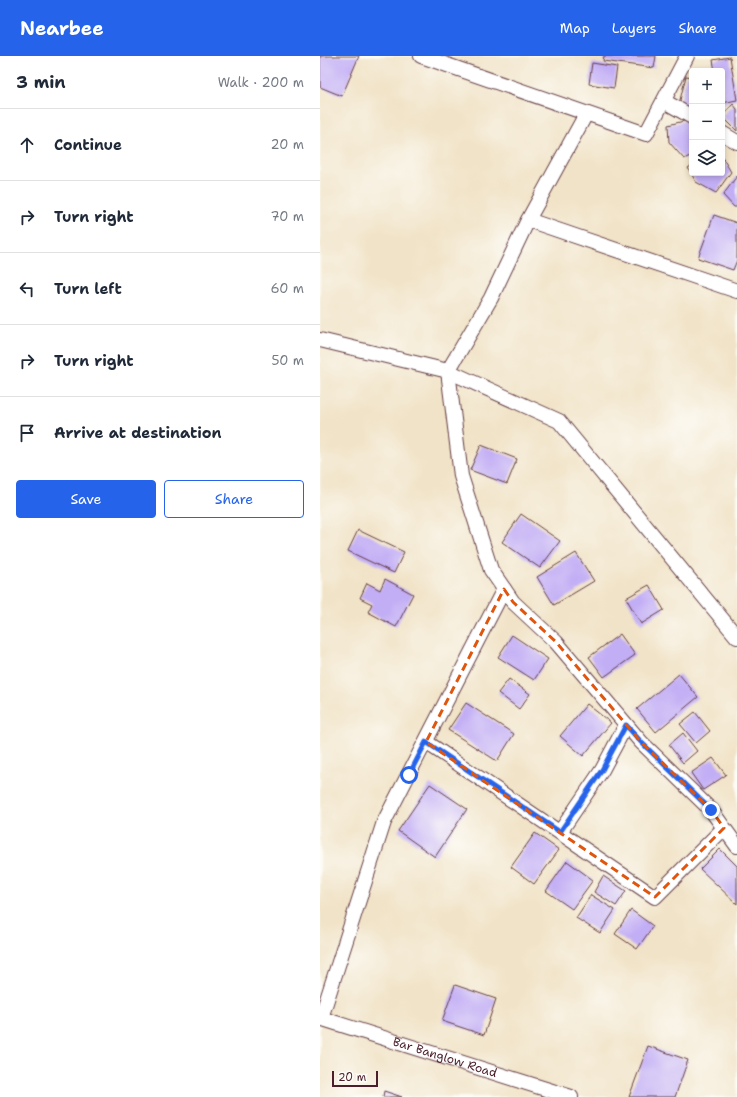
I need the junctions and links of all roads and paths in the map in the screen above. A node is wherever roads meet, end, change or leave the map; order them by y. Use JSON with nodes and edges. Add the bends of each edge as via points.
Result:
{"nodes":[{"id":1,"x":421,"y":56,"type":"edge"},
{"id":2,"x":687,"y":56,"type":"edge"},
{"id":3,"x":664,"y":101,"type":"junction"},
{"id":4,"x":586,"y":114,"type":"junction"},
{"id":5,"x":689,"y":115,"type":"edge"},
{"id":6,"x":725,"y":135,"type":"edge"},
{"id":7,"x":737,"y":142,"type":"edge"},
{"id":8,"x":528,"y":220,"type":"junction"},
{"id":9,"x":737,"y":291,"type":"edge"},
{"id":10,"x":320,"y":340,"type":"edge"},
{"id":11,"x":448,"y":371,"type":"junction"},
{"id":12,"x":504,"y":589,"type":"junction"},
{"id":13,"x":737,"y":637,"type":"edge"},
{"id":14,"x":626,"y":725,"type":"junction"},
{"id":15,"x":426,"y":742,"type":"junction"},
{"id":16,"x":724,"y":828,"type":"junction"},
{"id":17,"x":560,"y":832,"type":"junction"},
{"id":18,"x":737,"y":846,"type":"edge"},
{"id":19,"x":321,"y":1018,"type":"edge"},
{"id":20,"x":570,"y":1097,"type":"edge"}],
"edges":[{"from":1,"to":4,"type":"street"},
{"from":2,"to":3,"type":"street"},
{"from":3,"to":4,"type":"street","via":[[646,134]]},
{"from":3,"to":5,"type":"street"},
{"from":4,"to":8,"type":"street"},
{"from":6,"to":7,"type":"street"},
{"from":8,"to":9,"type":"street"},
{"from":8,"to":11,"type":"street","via":[[490,298]]},
{"from":10,"to":11,"type":"street"},
{"from":11,"to":12,"type":"street","via":[[461,476],[492,570]]},
{"from":11,"to":13,"type":"street","via":[[559,421]]},
{"from":12,"to":14,"type":"street","via":[[513,602],[556,642]]},
{"from":12,"to":15,"type":"street"},
{"from":14,"to":16,"type":"street","via":[[711,810]]},
{"from":14,"to":17,"type":"street","via":[[602,770]]},
{"from":15,"to":17,"type":"street"},
{"from":15,"to":19,"type":"street","via":[[384,822]]},
{"from":16,"to":17,"type":"street","via":[[655,897]]},
{"from":16,"to":18,"type":"street"},
{"from":19,"to":20,"type":"street","name":"Bar Banglow Road"}]}
